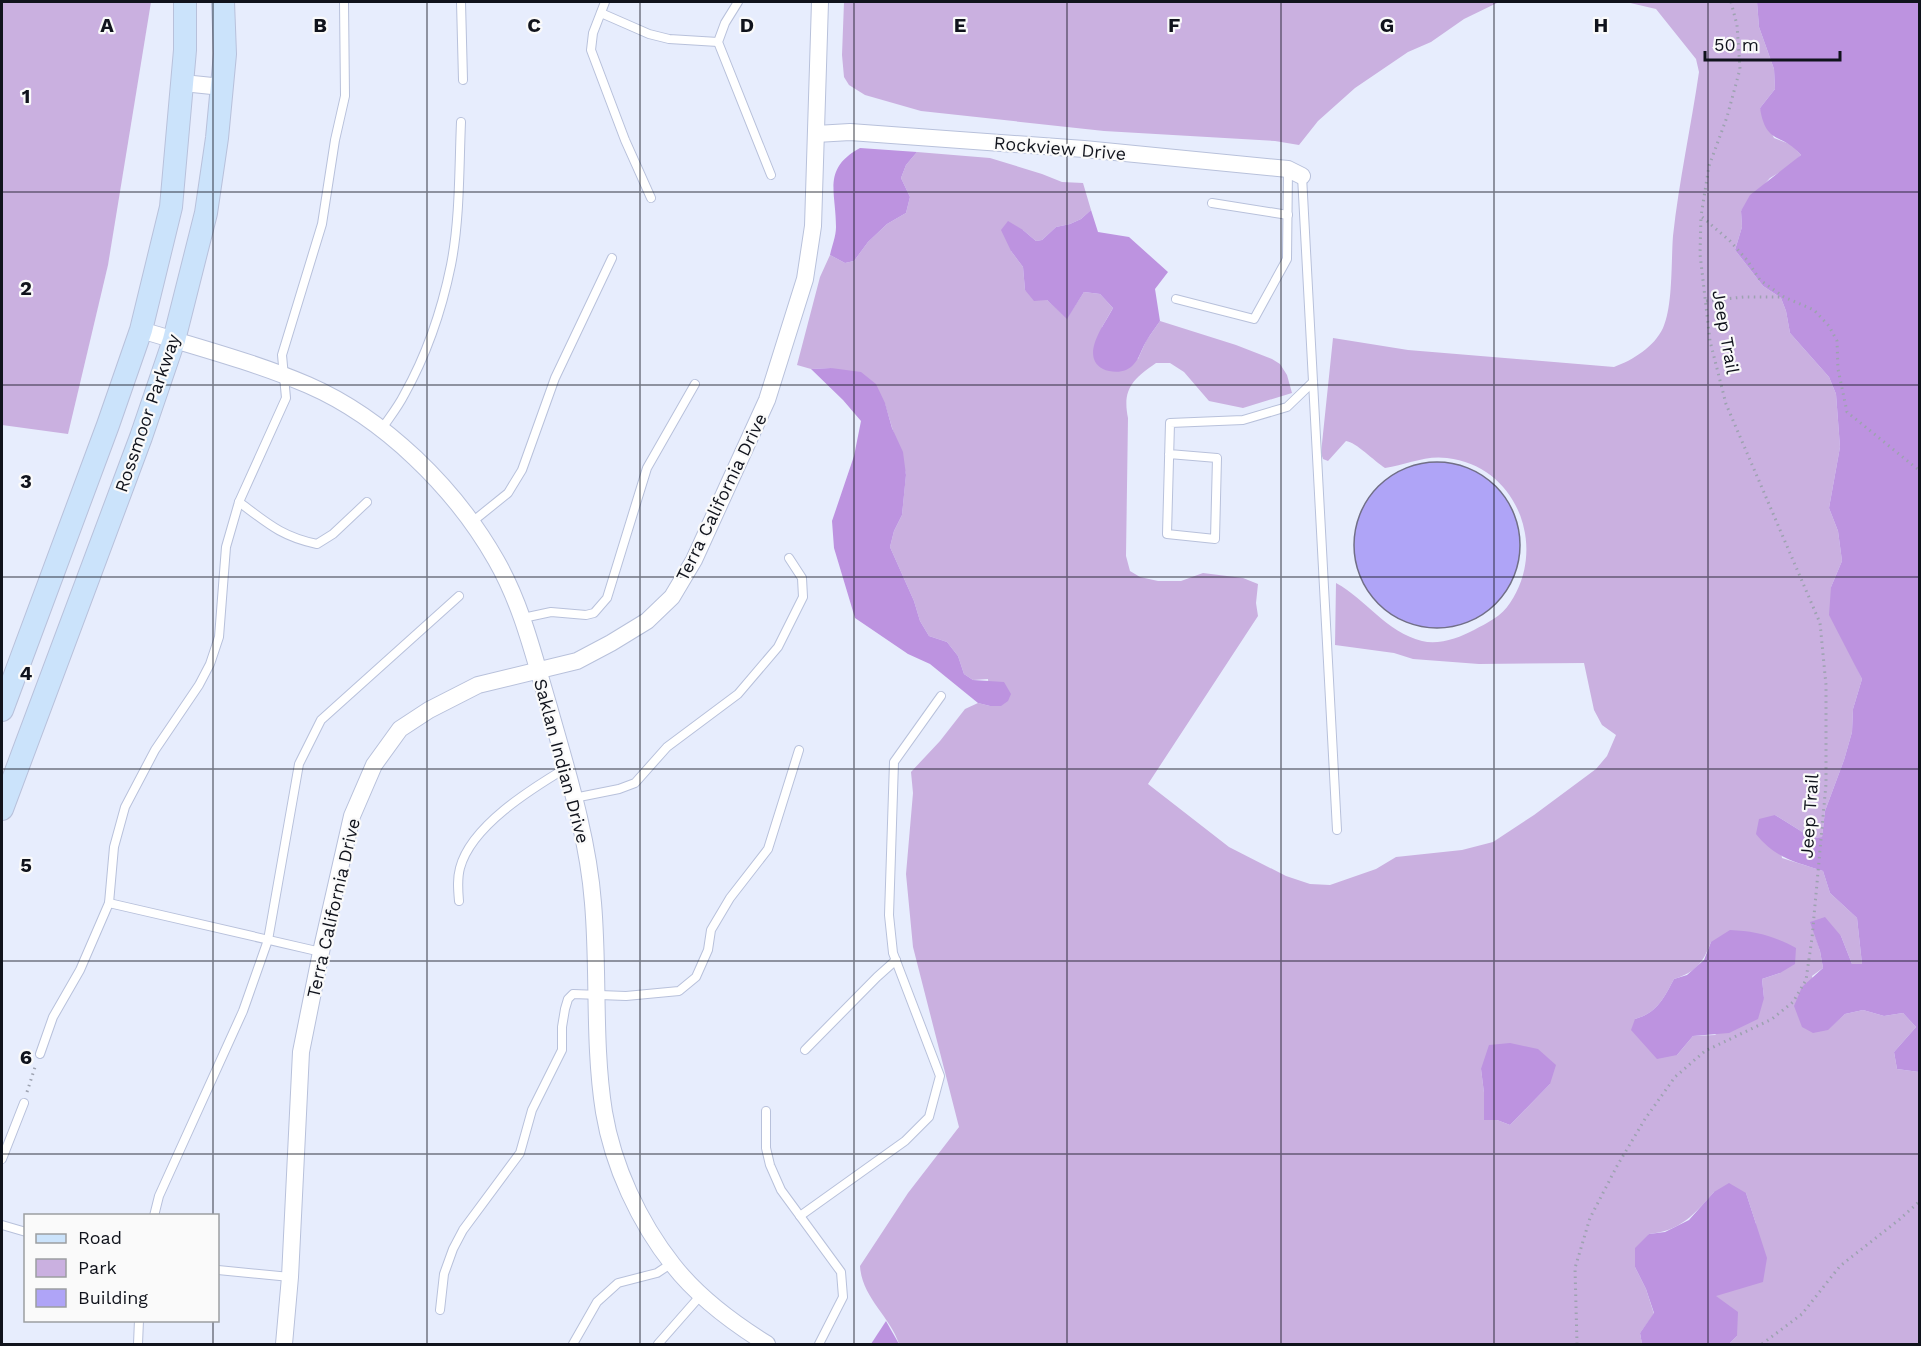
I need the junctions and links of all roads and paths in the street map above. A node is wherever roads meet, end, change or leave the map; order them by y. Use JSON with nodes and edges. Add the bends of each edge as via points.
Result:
{"nodes":[{"id":1,"x":185,"y":2,"type":"edge"},
{"id":2,"x":223,"y":2,"type":"edge"},
{"id":3,"x":344,"y":2,"type":"edge"},
{"id":4,"x":461,"y":2,"type":"edge"},
{"id":5,"x":605,"y":2,"type":"edge"},
{"id":6,"x":738,"y":2,"type":"edge"},
{"id":7,"x":820,"y":2,"type":"edge"},
{"id":8,"x":1731,"y":2,"type":"edge"},
{"id":9,"x":601,"y":13,"type":"junction"},
{"id":10,"x":718,"y":42,"type":"junction"},
{"id":11,"x":463,"y":80,"type":"dead end"},
{"id":12,"x":183,"y":83,"type":"junction"},
{"id":13,"x":222,"y":87,"type":"junction"},
{"id":14,"x":461,"y":122,"type":"dead end"},
{"id":15,"x":816,"y":134,"type":"junction"},
{"id":16,"x":1295,"y":172,"type":"junction"},
{"id":17,"x":771,"y":175,"type":"dead end"},
{"id":18,"x":651,"y":198,"type":"dead end"},
{"id":19,"x":1212,"y":203,"type":"dead end"},
{"id":20,"x":1288,"y":215,"type":"junction"},
{"id":21,"x":1701,"y":216,"type":"junction"},
{"id":22,"x":612,"y":258,"type":"dead end"},
{"id":23,"x":1784,"y":297,"type":"junction"},
{"id":24,"x":1176,"y":299,"type":"dead end"},
{"id":25,"x":1706,"y":301,"type":"junction"},
{"id":26,"x":141,"y":330,"type":"junction"},
{"id":27,"x":174,"y":340,"type":"junction"},
{"id":28,"x":284,"y":376,"type":"junction"},
{"id":29,"x":1313,"y":382,"type":"junction"},
{"id":30,"x":695,"y":384,"type":"dead end"},
{"id":31,"x":381,"y":430,"type":"junction"},
{"id":32,"x":1169,"y":454,"type":"junction"},
{"id":33,"x":1920,"y":471,"type":"edge"},
{"id":34,"x":239,"y":502,"type":"junction"},
{"id":35,"x":367,"y":502,"type":"dead end"},
{"id":36,"x":472,"y":522,"type":"junction"},
{"id":37,"x":789,"y":558,"type":"dead end"},
{"id":38,"x":459,"y":596,"type":"dead end"},
{"id":39,"x":523,"y":618,"type":"junction"},
{"id":40,"x":538,"y":670,"type":"junction"},
{"id":41,"x":941,"y":696,"type":"dead end"},
{"id":42,"x":2,"y":710,"type":"edge"},
{"id":43,"x":799,"y":750,"type":"dead end"},
{"id":44,"x":566,"y":768,"type":"junction"},
{"id":45,"x":574,"y":798,"type":"junction"},
{"id":46,"x":2,"y":809,"type":"edge"},
{"id":47,"x":1337,"y":830,"type":"dead end"},
{"id":48,"x":459,"y":900,"type":"dead end"},
{"id":49,"x":109,"y":903,"type":"junction"},
{"id":50,"x":268,"y":940,"type":"junction"},
{"id":51,"x":321,"y":952,"type":"junction"},
{"id":52,"x":896,"y":960,"type":"junction"},
{"id":53,"x":597,"y":996,"type":"junction"},
{"id":54,"x":805,"y":1050,"type":"dead end"},
{"id":55,"x":40,"y":1054,"type":"joint"},
{"id":56,"x":24,"y":1103,"type":"joint"},
{"id":57,"x":766,"y":1111,"type":"dead end"},
{"id":58,"x":2,"y":1159,"type":"edge"},
{"id":59,"x":1920,"y":1201,"type":"edge"},
{"id":60,"x":154,"y":1214,"type":"edge"},
{"id":61,"x":800,"y":1216,"type":"junction"},
{"id":62,"x":2,"y":1225,"type":"edge"},
{"id":63,"x":24,"y":1231,"type":"edge"},
{"id":64,"x":672,"y":1263,"type":"junction"},
{"id":65,"x":219,"y":1270,"type":"edge"},
{"id":66,"x":290,"y":1277,"type":"junction"},
{"id":67,"x":701,"y":1295,"type":"junction"},
{"id":68,"x":440,"y":1310,"type":"dead end"},
{"id":69,"x":139,"y":1322,"type":"edge"},
{"id":70,"x":138,"y":1344,"type":"edge"},
{"id":71,"x":284,"y":1344,"type":"edge"},
{"id":72,"x":573,"y":1344,"type":"edge"},
{"id":73,"x":658,"y":1344,"type":"edge"},
{"id":74,"x":767,"y":1344,"type":"edge"},
{"id":75,"x":819,"y":1344,"type":"edge"},
{"id":76,"x":1577,"y":1344,"type":"edge"},
{"id":77,"x":1762,"y":1344,"type":"edge"}],
"edges":[{"from":1,"to":12,"type":"street","name":"Rossmoor Parkway"},
{"from":2,"to":13,"type":"street","name":"Rossmoor Parkway"},
{"from":3,"to":28,"type":"lane","via":[[345,96],[322,224],[282,355]]},
{"from":4,"to":11,"type":"lane"},
{"from":5,"to":9,"type":"lane"},
{"from":6,"to":10,"type":"lane"},
{"from":7,"to":15,"type":"street","name":"Terra California Drive"},
{"from":8,"to":21,"type":"path","name":"Jeep Trail","via":[[1740,69],[1709,166]]},
{"from":9,"to":10,"type":"lane","via":[[669,39]]},
{"from":9,"to":18,"type":"lane","via":[[591,50]]},
{"from":10,"to":17,"type":"lane"},
{"from":12,"to":13,"type":"street"},
{"from":12,"to":26,"type":"street","name":"Rossmoor Parkway","via":[[171,207]]},
{"from":13,"to":27,"type":"street","name":"Rossmoor Parkway","via":[[206,213]]},
{"from":14,"to":31,"type":"lane","via":[[451,265],[417,369]]},
{"from":15,"to":16,"type":"street","name":"Rockview Drive","via":[[850,132],[1084,149]]},
{"from":15,"to":40,"type":"street","name":"Terra California Drive","via":[[813,226],[805,279],[767,400],[694,560],[672,597],[647,621],[577,661]]},
{"from":16,"to":20,"type":"lane"},
{"from":16,"to":29,"type":"lane"},
{"from":19,"to":20,"type":"lane"},
{"from":20,"to":24,"type":"lane","via":[[1287,259],[1254,320]]},
{"from":21,"to":23,"type":"path","via":[[1731,241],[1760,280]]},
{"from":21,"to":25,"type":"path","name":"Jeep Trail","via":[[1700,254]]},
{"from":22,"to":36,"type":"lane","via":[[555,378],[522,470],[507,493]]},
{"from":23,"to":25,"type":"path"},
{"from":23,"to":33,"type":"path","via":[[1814,310],[1829,326],[1837,341],[1847,412]]},
{"from":25,"to":76,"type":"path","name":"Jeep Trail","via":[[1710,341],[1726,404],[1820,623],[1826,685],[1826,784],[1812,938],[1806,980],[1793,1002],[1772,1018],[1705,1051],[1675,1077],[1617,1166],[1590,1218],[1575,1268]]},
{"from":26,"to":27,"type":"street","name":"Saklan Indian Drive"},
{"from":26,"to":42,"type":"street","name":"Rossmoor Parkway"},
{"from":27,"to":28,"type":"street","name":"Saklan Indian Drive"},
{"from":27,"to":46,"type":"street","name":"Rossmoor Parkway"},
{"from":28,"to":31,"type":"street","name":"Saklan Indian Drive","via":[[337,400]]},
{"from":28,"to":34,"type":"lane","via":[[286,398]]},
{"from":29,"to":32,"type":"lane","via":[[1287,407],[1243,420],[1170,423]]},
{"from":29,"to":47,"type":"lane"},
{"from":30,"to":39,"type":"lane","via":[[647,468],[607,597],[594,613],[586,615],[551,612]]},
{"from":31,"to":36,"type":"street","name":"Saklan Indian Drive","via":[[419,462]]},
{"from":32,"to":32,"type":"lane","via":[[1167,534],[1215,539],[1217,458]]},
{"from":34,"to":35,"type":"lane","via":[[274,529],[296,540],[317,544]]},
{"from":34,"to":49,"type":"lane","via":[[226,547],[219,637],[199,685],[155,750],[125,807],[114,847]]},
{"from":36,"to":39,"type":"street","name":"Saklan Indian Drive","via":[[498,562]]},
{"from":37,"to":45,"type":"lane","via":[[802,578],[803,597],[778,647],[738,694],[667,747],[635,783]]},
{"from":38,"to":50,"type":"lane","via":[[321,720],[299,764]]},
{"from":39,"to":40,"type":"street","name":"Saklan Indian Drive"},
{"from":40,"to":44,"type":"street","name":"Saklan Indian Drive"},
{"from":40,"to":51,"type":"street","name":"Terra California Drive","via":[[478,684],[400,729],[374,765],[352,816]]},
{"from":41,"to":52,"type":"lane","via":[[894,762],[889,915]]},
{"from":43,"to":53,"type":"lane","via":[[768,849],[711,930],[708,950],[696,977],[679,991]]},
{"from":44,"to":45,"type":"street","name":"Saklan Indian Drive"},
{"from":44,"to":48,"type":"lane","via":[[516,799],[476,839],[461,866]]},
{"from":45,"to":53,"type":"street","name":"Saklan Indian Drive","via":[[593,902]]},
{"from":49,"to":50,"type":"lane"},
{"from":49,"to":55,"type":"lane","via":[[80,970],[53,1017]]},
{"from":50,"to":51,"type":"lane"},
{"from":50,"to":60,"type":"lane","via":[[243,1011]]},
{"from":51,"to":66,"type":"street","name":"Terra California Drive","via":[[301,1052]]},
{"from":52,"to":54,"type":"lane"},
{"from":52,"to":61,"type":"lane","via":[[940,1076],[928,1117],[905,1141]]},
{"from":53,"to":64,"type":"street","name":"Saklan Indian Drive","via":[[604,1110],[614,1152],[642,1216]]},
{"from":53,"to":68,"type":"lane","via":[[573,994],[568,999],[562,1050],[532,1110],[520,1153],[463,1230],[444,1274]]},
{"from":55,"to":56,"type":"path"},
{"from":56,"to":58,"type":"lane"},
{"from":57,"to":61,"type":"lane","via":[[770,1165],[781,1191]]},
{"from":59,"to":77,"type":"path","via":[[1840,1266],[1802,1314]]},
{"from":61,"to":75,"type":"lane","via":[[841,1272],[843,1297]]},
{"from":62,"to":63,"type":"lane"},
{"from":64,"to":67,"type":"street","name":"Saklan Indian Drive"},
{"from":64,"to":72,"type":"lane","via":[[657,1273],[618,1283],[597,1302]]},
{"from":65,"to":66,"type":"lane"},
{"from":66,"to":71,"type":"street","name":"Terra California Drive"},
{"from":67,"to":73,"type":"lane"},
{"from":67,"to":74,"type":"street","name":"Saklan Indian Drive"},
{"from":69,"to":70,"type":"lane"}]}
